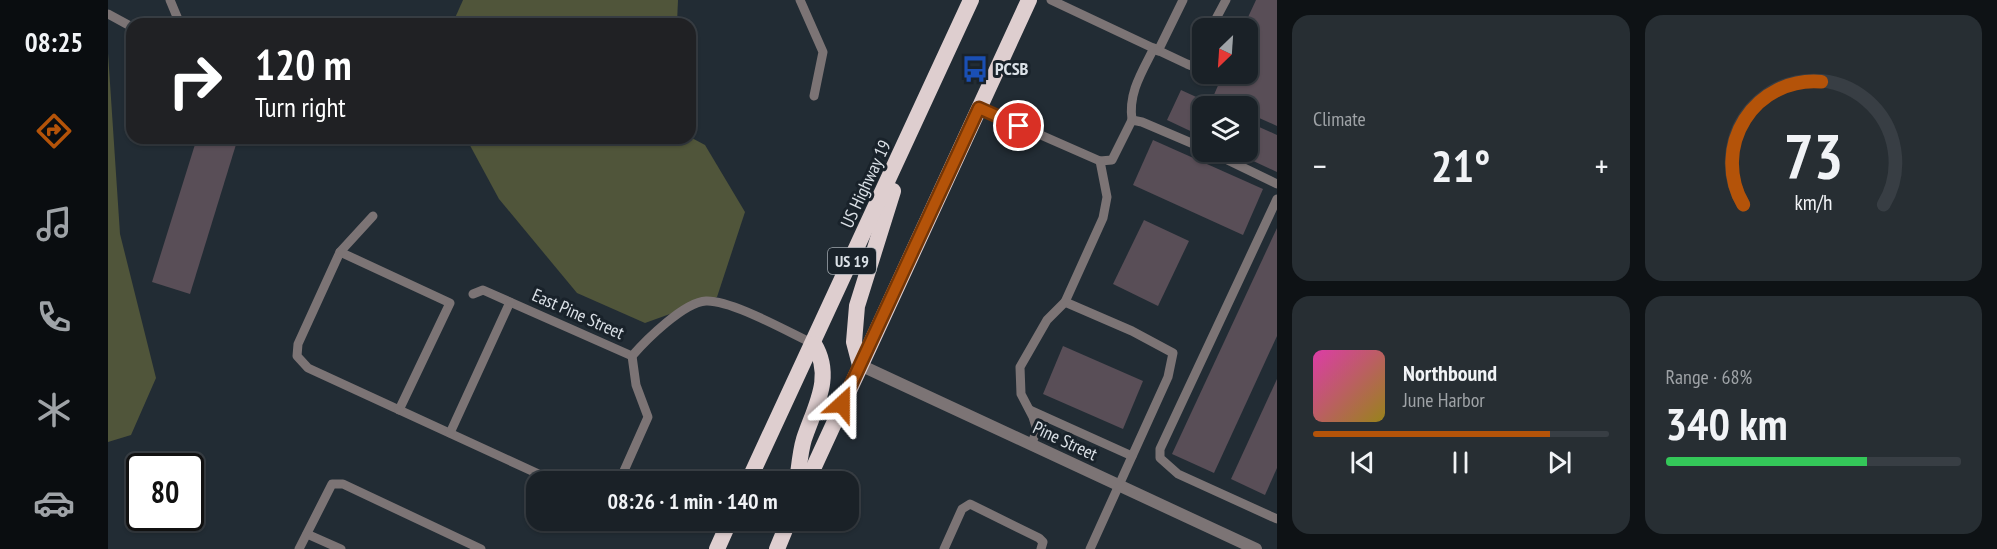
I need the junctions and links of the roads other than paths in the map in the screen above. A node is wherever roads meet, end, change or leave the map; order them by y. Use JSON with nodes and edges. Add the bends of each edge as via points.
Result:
{"nodes":[{"id":1,"x":170,"y":0,"type":"edge"},
{"id":2,"x":800,"y":0,"type":"edge"},
{"id":3,"x":971,"y":0,"type":"edge"},
{"id":4,"x":1029,"y":0,"type":"edge"},
{"id":5,"x":1051,"y":0,"type":"edge"},
{"id":6,"x":1184,"y":0,"type":"edge"},
{"id":7,"x":1226,"y":0,"type":"edge"},
{"id":8,"x":108,"y":14,"type":"edge"},
{"id":9,"x":178,"y":18,"type":"edge"},
{"id":10,"x":1216,"y":18,"type":"edge"},
{"id":11,"x":126,"y":24,"type":"edge"},
{"id":12,"x":1156,"y":50,"type":"junction"},
{"id":13,"x":1192,"y":66,"type":"edge"},
{"id":14,"x":814,"y":96,"type":"dead end"},
{"id":15,"x":979,"y":108,"type":"junction"},
{"id":16,"x":1132,"y":120,"type":"junction"},
{"id":17,"x":912,"y":130,"type":"junction"},
{"id":18,"x":1192,"y":143,"type":"edge"},
{"id":19,"x":1100,"y":161,"type":"junction"},
{"id":20,"x":1232,"y":162,"type":"edge"},
{"id":21,"x":1277,"y":184,"type":"edge"},
{"id":22,"x":1277,"y":199,"type":"edge"},
{"id":23,"x":373,"y":216,"type":"dead end"},
{"id":24,"x":340,"y":252,"type":"junction"},
{"id":25,"x":473,"y":294,"type":"dead end"},
{"id":26,"x":510,"y":302,"type":"junction"},
{"id":27,"x":1065,"y":302,"type":"junction"},
{"id":28,"x":814,"y":344,"type":"junction"},
{"id":29,"x":632,"y":356,"type":"junction"},
{"id":30,"x":860,"y":365,"type":"junction"},
{"id":31,"x":399,"y":410,"type":"junction"},
{"id":32,"x":1030,"y":410,"type":"junction"},
{"id":33,"x":450,"y":433,"type":"junction"},
{"id":34,"x":1031,"y":445,"type":"junction"},
{"id":35,"x":1132,"y":456,"type":"junction"},
{"id":36,"x":532,"y":471,"type":"edge"},
{"id":37,"x":624,"y":471,"type":"edge"},
{"id":38,"x":753,"y":471,"type":"edge"},
{"id":39,"x":799,"y":471,"type":"edge"},
{"id":40,"x":812,"y":471,"type":"edge"},
{"id":41,"x":1118,"y":485,"type":"junction"},
{"id":42,"x":1277,"y":519,"type":"edge"},
{"id":43,"x":725,"y":531,"type":"edge"},
{"id":44,"x":784,"y":531,"type":"edge"},
{"id":45,"x":306,"y":534,"type":"junction"},
{"id":46,"x":299,"y":549,"type":"edge"},
{"id":47,"x":341,"y":549,"type":"edge"},
{"id":48,"x":481,"y":549,"type":"edge"},
{"id":49,"x":717,"y":549,"type":"edge"},
{"id":50,"x":777,"y":549,"type":"edge"},
{"id":51,"x":945,"y":549,"type":"edge"},
{"id":52,"x":1041,"y":549,"type":"edge"},
{"id":53,"x":1090,"y":549,"type":"edge"},
{"id":54,"x":1256,"y":549,"type":"edge"}],
"edges":[{"from":1,"to":9,"type":"lane"},
{"from":2,"to":14,"type":"lane","via":[[823,52]]},
{"from":3,"to":17,"type":"highway","name":"US Highway 19","number":"US 19"},
{"from":4,"to":15,"type":"highway","number":"US 19"},
{"from":5,"to":12,"type":"lane"},
{"from":6,"to":12,"type":"lane"},
{"from":7,"to":10,"type":"lane"},
{"from":8,"to":11,"type":"lane"},
{"from":12,"to":13,"type":"lane"},
{"from":12,"to":16,"type":"lane","via":[[1134,87],[1129,104]]},
{"from":15,"to":19,"type":"lane"},
{"from":15,"to":30,"type":"highway","number":"US 19"},
{"from":16,"to":18,"type":"lane"},
{"from":16,"to":19,"type":"lane","via":[[1112,160]]},
{"from":17,"to":28,"type":"highway","name":"US Highway 19","number":"US 19"},
{"from":17,"to":30,"type":"highway","via":[[857,306],[854,342]]},
{"from":19,"to":27,"type":"lane","via":[[1107,197],[1103,218]]},
{"from":20,"to":21,"type":"lane"},
{"from":22,"to":42,"type":"lane","via":[[1160,449],[1160,458],[1178,474]]},
{"from":23,"to":24,"type":"lane"},
{"from":24,"to":31,"type":"lane","via":[[298,344],[297,356],[308,368]]},
{"from":24,"to":31,"type":"lane","via":[[452,302]]},
{"from":25,"to":26,"type":"lane","name":"East Pine Street","via":[[483,290]]},
{"from":26,"to":29,"type":"lane","name":"East Pine Street"},
{"from":26,"to":33,"type":"lane"},
{"from":27,"to":32,"type":"lane","via":[[1047,320],[1020,367],[1021,394]]},
{"from":27,"to":35,"type":"lane","via":[[1173,353],[1168,377]]},
{"from":28,"to":29,"type":"lane","name":"East Pine Street","via":[[725,304],[704,301],[669,321]]},
{"from":28,"to":38,"type":"highway","name":"US Highway 19","number":"US 19"},
{"from":28,"to":39,"type":"highway","via":[[822,357],[823,388],[803,442]]},
{"from":29,"to":37,"type":"lane","via":[[636,385],[648,417]]},
{"from":30,"to":34,"type":"street","name":"Pine Street"},
{"from":30,"to":40,"type":"highway","number":"US 19"},
{"from":31,"to":33,"type":"lane"},
{"from":32,"to":34,"type":"lane","via":[[1037,430]]},
{"from":32,"to":35,"type":"lane"},
{"from":33,"to":36,"type":"lane"},
{"from":34,"to":41,"type":"street","name":"Pine Street"},
{"from":35,"to":41,"type":"lane"},
{"from":41,"to":53,"type":"lane"},
{"from":41,"to":54,"type":"street","name":"Pine Street"},
{"from":43,"to":49,"type":"highway"},
{"from":44,"to":50,"type":"highway"},
{"from":45,"to":46,"type":"lane"},
{"from":45,"to":47,"type":"lane"},
{"from":45,"to":48,"type":"lane","via":[[332,484],[344,484]]},
{"from":51,"to":52,"type":"lane","via":[[962,509],[970,504],[1039,538],[1043,542]]}]}
